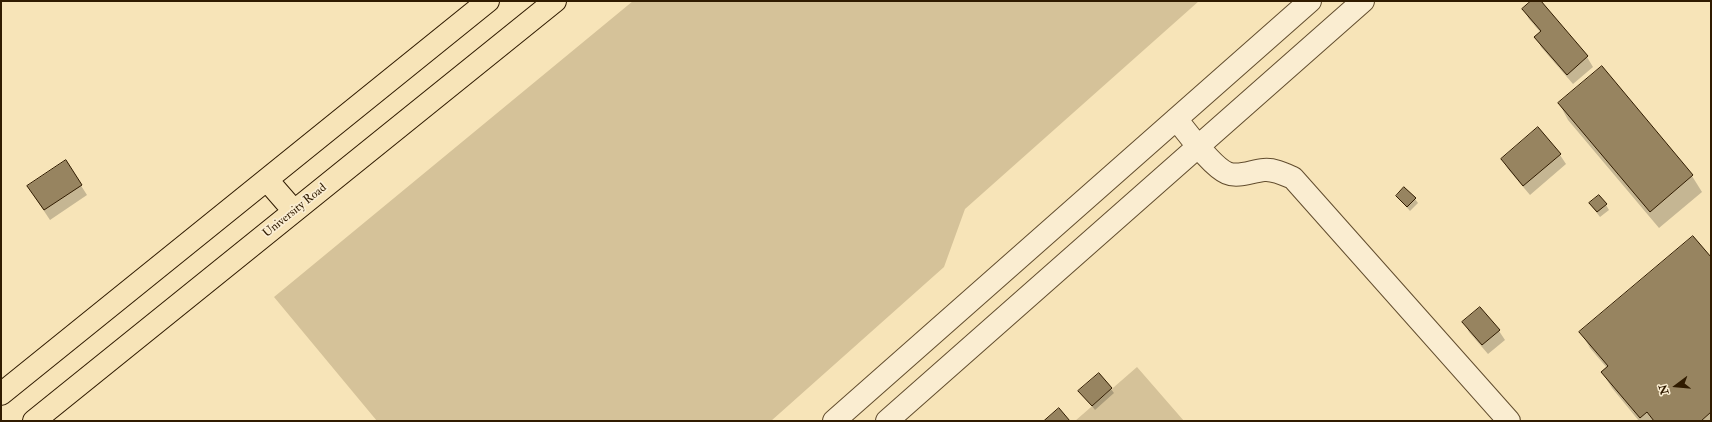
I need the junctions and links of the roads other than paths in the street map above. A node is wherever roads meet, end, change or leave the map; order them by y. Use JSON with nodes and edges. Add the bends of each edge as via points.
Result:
{"nodes":[{"id":1,"x":488,"y":1,"type":"edge"},
{"id":2,"x":555,"y":1,"type":"edge"},
{"id":3,"x":1310,"y":1,"type":"edge"},
{"id":4,"x":1363,"y":1,"type":"edge"},
{"id":5,"x":1176,"y":119,"type":"junction"},
{"id":6,"x":1199,"y":146,"type":"junction"},
{"id":7,"x":267,"y":180,"type":"junction"},
{"id":8,"x":294,"y":211,"type":"junction"},
{"id":9,"x":1,"y":394,"type":"edge"},
{"id":10,"x":34,"y":421,"type":"edge"},
{"id":11,"x":834,"y":421,"type":"edge"},
{"id":12,"x":887,"y":421,"type":"edge"},
{"id":13,"x":1509,"y":421,"type":"edge"}],
"edges":[{"from":1,"to":7,"type":"highway"},
{"from":2,"to":8,"type":"highway","name":"University Road"},
{"from":3,"to":5,"type":"street"},
{"from":4,"to":6,"type":"street"},
{"from":5,"to":6,"type":"street"},
{"from":5,"to":11,"type":"street"},
{"from":6,"to":12,"type":"street"},
{"from":6,"to":13,"type":"street","via":[[1215,165],[1228,173],[1239,175],[1264,170],[1279,172],[1293,178]]},
{"from":7,"to":8,"type":"highway"},
{"from":7,"to":9,"type":"highway"},
{"from":8,"to":10,"type":"highway","name":"University Road"}]}
